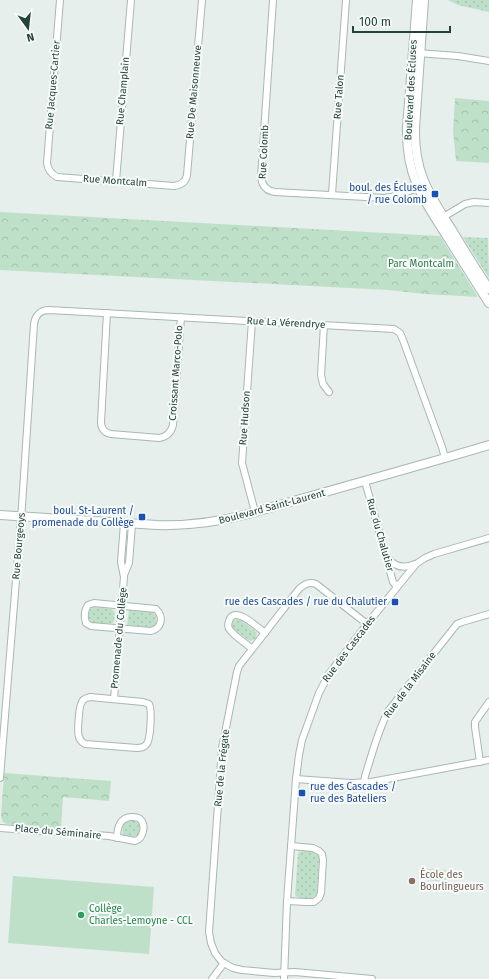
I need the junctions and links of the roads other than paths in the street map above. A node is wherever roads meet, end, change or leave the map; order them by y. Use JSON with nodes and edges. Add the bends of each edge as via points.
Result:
{"nodes":[{"id":1,"x":60,"y":0,"type":"edge"},
{"id":2,"x":131,"y":0,"type":"edge"},
{"id":3,"x":202,"y":0,"type":"edge"},
{"id":4,"x":273,"y":0,"type":"edge"},
{"id":5,"x":346,"y":0,"type":"edge"},
{"id":6,"x":417,"y":0,"type":"edge"},
{"id":7,"x":424,"y":0,"type":"edge"},
{"id":8,"x":417,"y":53,"type":"junction"},
{"id":9,"x":489,"y":61,"type":"edge"},
{"id":10,"x":49,"y":170,"type":"joint"},
{"id":11,"x":116,"y":181,"type":"junction"},
{"id":12,"x":183,"y":183,"type":"joint"},
{"id":13,"x":421,"y":186,"type":"junction"},
{"id":14,"x":332,"y":194,"type":"junction"},
{"id":15,"x":489,"y":203,"type":"edge"},
{"id":16,"x":440,"y":219,"type":"junction"},
{"id":17,"x":489,"y":289,"type":"edge"},
{"id":18,"x":489,"y":303,"type":"edge"},
{"id":19,"x":107,"y":313,"type":"junction"},
{"id":20,"x":38,"y":314,"type":"joint"},
{"id":21,"x":180,"y":317,"type":"junction"},
{"id":22,"x":252,"y":321,"type":"junction"},
{"id":23,"x":324,"y":325,"type":"junction"},
{"id":24,"x":329,"y":392,"type":"dead end"},
{"id":25,"x":489,"y":445,"type":"edge"},
{"id":26,"x":445,"y":458,"type":"junction"},
{"id":27,"x":365,"y":481,"type":"junction"},
{"id":28,"x":255,"y":512,"type":"junction"},
{"id":29,"x":0,"y":514,"type":"edge"},
{"id":30,"x":21,"y":516,"type":"junction"},
{"id":31,"x":128,"y":524,"type":"junction"},
{"id":32,"x":489,"y":538,"type":"edge"},
{"id":33,"x":386,"y":554,"type":"junction"},
{"id":34,"x":416,"y":564,"type":"junction"},
{"id":35,"x":397,"y":587,"type":"junction"},
{"id":36,"x":121,"y":605,"type":"junction"},
{"id":37,"x":489,"y":614,"type":"edge"},
{"id":38,"x":367,"y":624,"type":"junction"},
{"id":39,"x":119,"y":629,"type":"junction"},
{"id":40,"x":265,"y":633,"type":"junction"},
{"id":41,"x":252,"y":648,"type":"junction"},
{"id":42,"x":114,"y":699,"type":"junction"},
{"id":43,"x":489,"y":702,"type":"edge"},
{"id":44,"x":489,"y":760,"type":"edge"},
{"id":45,"x":480,"y":762,"type":"junction"},
{"id":46,"x":0,"y":778,"type":"edge"},
{"id":47,"x":296,"y":779,"type":"junction"},
{"id":48,"x":364,"y":783,"type":"junction"},
{"id":49,"x":0,"y":828,"type":"edge"},
{"id":50,"x":117,"y":838,"type":"junction"},
{"id":51,"x":291,"y":846,"type":"junction"},
{"id":52,"x":288,"y":901,"type":"junction"},
{"id":53,"x":224,"y":963,"type":"junction"},
{"id":54,"x":284,"y":976,"type":"edge"},
{"id":55,"x":212,"y":979,"type":"edge"},
{"id":56,"x":372,"y":979,"type":"edge"}],
"edges":[{"from":1,"to":10,"type":"street","name":"Rue Jacques-Cartier","via":[[47,163]]},
{"from":2,"to":11,"type":"street","name":"Rue Champlain"},
{"from":3,"to":12,"type":"street","name":"Rue De Maisonneuve","via":[[187,178]]},
{"from":4,"to":14,"type":"street","name":"Rue Colomb","via":[[262,182],[266,189],[273,192]]},
{"from":5,"to":14,"type":"street","name":"Rue Talon"},
{"from":6,"to":8,"type":"street","name":"Boulevard des Écluses"},
{"from":7,"to":8,"type":"street","name":"Boulevard des Écluses"},
{"from":8,"to":9,"type":"street"},
{"from":8,"to":13,"type":"street","name":"Boulevard des Écluses","via":[[415,141]]},
{"from":10,"to":11,"type":"street","name":"Rue Montcalm","via":[[57,177]]},
{"from":11,"to":12,"type":"street","name":"Rue Montcalm","via":[[174,186]]},
{"from":13,"to":14,"type":"street","name":"Rue Colomb","via":[[388,197]]},
{"from":13,"to":16,"type":"street","name":"Boulevard des Écluses","via":[[430,194]]},
{"from":15,"to":16,"type":"street","via":[[465,204]]},
{"from":16,"to":17,"type":"street","name":"Boulevard des Écluses"},
{"from":16,"to":18,"type":"street","name":"Boulevard des Écluses"},
{"from":19,"to":20,"type":"street","name":"Rue La Vérendrye","via":[[45,310]]},
{"from":19,"to":21,"type":"street","name":"Rue La Vérendrye"},
{"from":19,"to":21,"type":"street","name":"Croissant Marco-Polo","via":[[100,422],[102,428],[111,434],[158,438],[168,435],[173,426]]},
{"from":20,"to":30,"type":"street","name":"Rue Bourgeoys","via":[[34,324]]},
{"from":21,"to":22,"type":"street","name":"Rue La Vérendrye"},
{"from":22,"to":23,"type":"street","name":"Rue La Vérendrye"},
{"from":22,"to":28,"type":"street","name":"Rue Hudson","via":[[242,463]]},
{"from":23,"to":24,"type":"street","via":[[321,375],[323,384]]},
{"from":23,"to":26,"type":"street","name":"Rue La Vérendrye","via":[[394,329],[400,333]]},
{"from":25,"to":26,"type":"street","name":"Boulevard Saint-Laurent"},
{"from":26,"to":27,"type":"street","name":"Boulevard Saint-Laurent"},
{"from":27,"to":28,"type":"street","name":"Boulevard Saint-Laurent"},
{"from":27,"to":33,"type":"street","name":"Rue du Chalutier"},
{"from":28,"to":31,"type":"street","name":"Boulevard Saint-Laurent","via":[[193,524]]},
{"from":29,"to":30,"type":"street","name":"Boulevard Saint-Laurent"},
{"from":30,"to":31,"type":"street","name":"Boulevard Saint-Laurent"},
{"from":30,"to":46,"type":"street","name":"Rue Bourgeoys"},
{"from":31,"to":36,"type":"street","name":"Promenade du Collège","via":[[129,563],[124,577]]},
{"from":32,"to":34,"type":"street","name":"Rue des Cascades","via":[[434,554]]},
{"from":33,"to":34,"type":"street","via":[[397,566]]},
{"from":33,"to":35,"type":"street","name":"Rue du Chalutier","via":[[393,582]]},
{"from":34,"to":35,"type":"street","name":"Rue des Cascades"},
{"from":35,"to":38,"type":"street","name":"Rue des Cascades"},
{"from":36,"to":39,"type":"street","name":"Promenade du Collège"},
{"from":36,"to":39,"type":"street","via":[[91,604],[86,608],[85,616],[86,623],[91,626]]},
{"from":36,"to":39,"type":"street","via":[[156,609],[160,613],[160,620],[158,628],[151,631]]},
{"from":37,"to":48,"type":"street","name":"Rue de la Misaine","via":[[457,624],[389,710],[384,718]]},
{"from":38,"to":40,"type":"street","name":"Rue de la Frégate","via":[[318,586],[310,583],[299,589]]},
{"from":38,"to":47,"type":"street","name":"Rue des Cascades","via":[[332,669],[321,688],[301,745]]},
{"from":39,"to":42,"type":"street","name":"Promenade du Collège"},
{"from":40,"to":41,"type":"street","name":"Rue de la Frégate"},
{"from":40,"to":41,"type":"street","via":[[241,615],[230,619],[230,630]]},
{"from":41,"to":53,"type":"street","name":"Rue de la Frégate","via":[[238,669],[222,748],[209,932],[215,953]]},
{"from":42,"to":42,"type":"street","name":"Promenade du Collège","via":[[90,697],[82,700],[79,739],[85,744],[138,748],[145,746],[149,739],[149,704]]},
{"from":43,"to":45,"type":"street","via":[[475,722]]},
{"from":44,"to":45,"type":"street"},
{"from":45,"to":48,"type":"street"},
{"from":47,"to":48,"type":"street"},
{"from":47,"to":51,"type":"street","name":"Rue des Cascades"},
{"from":49,"to":50,"type":"street","name":"Place du Séminaire"},
{"from":50,"to":50,"type":"street","name":"Place du Séminaire","via":[[139,840],[143,832],[142,821],[134,817],[124,819],[119,825]]},
{"from":51,"to":52,"type":"street","name":"Rue des Cascades"},
{"from":51,"to":52,"type":"street","via":[[317,849],[323,860],[319,898],[314,902]]},
{"from":52,"to":54,"type":"street","name":"Rue des Cascades"},
{"from":53,"to":54,"type":"street","via":[[238,969]]},
{"from":53,"to":55,"type":"street"},
{"from":54,"to":56,"type":"street","via":[[294,972]]}]}
